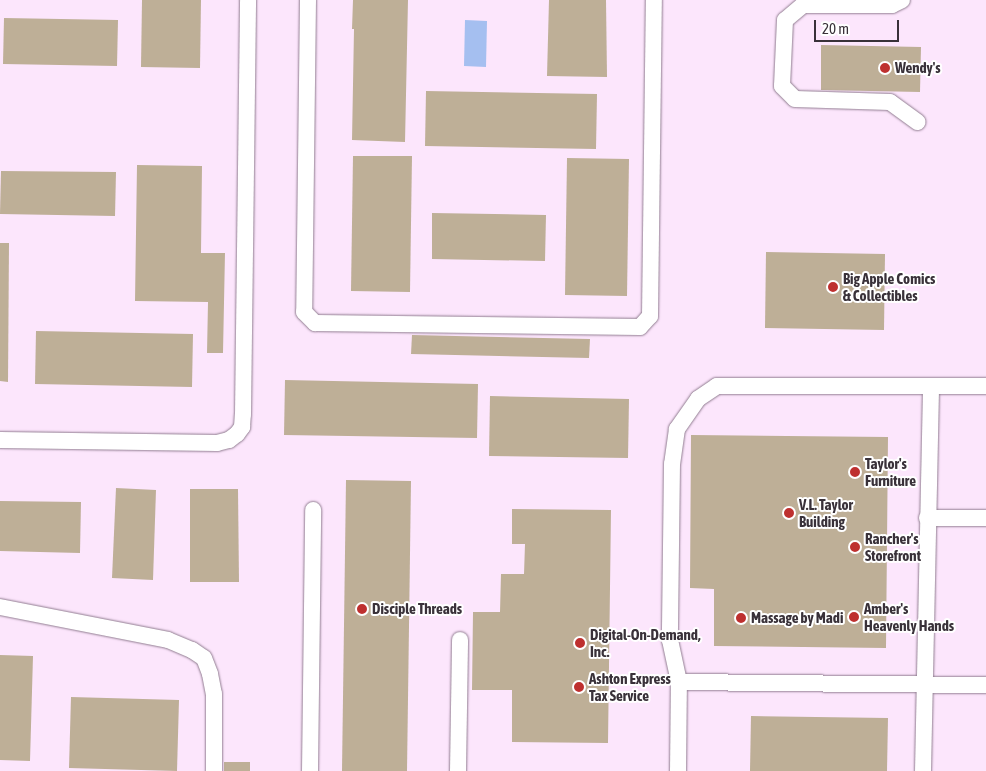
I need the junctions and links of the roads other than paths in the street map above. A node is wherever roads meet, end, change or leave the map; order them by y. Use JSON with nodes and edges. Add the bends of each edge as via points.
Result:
{"nodes":[{"id":1,"x":248,"y":0,"type":"edge"},
{"id":2,"x":308,"y":0,"type":"edge"},
{"id":3,"x":654,"y":0,"type":"edge"},
{"id":4,"x":902,"y":0,"type":"edge"},
{"id":5,"x":918,"y":122,"type":"dead end"},
{"id":6,"x":930,"y":386,"type":"junction"},
{"id":7,"x":986,"y":386,"type":"edge"},
{"id":8,"x":0,"y":440,"type":"edge"},
{"id":9,"x":313,"y":510,"type":"dead end"},
{"id":10,"x":927,"y":518,"type":"junction"},
{"id":11,"x":986,"y":518,"type":"edge"},
{"id":12,"x":0,"y":607,"type":"edge"},
{"id":13,"x":460,"y":640,"type":"dead end"},
{"id":14,"x":679,"y":682,"type":"junction"},
{"id":15,"x":923,"y":683,"type":"junction"},
{"id":16,"x":986,"y":685,"type":"edge"},
{"id":17,"x":214,"y":771,"type":"edge"},
{"id":18,"x":310,"y":771,"type":"edge"},
{"id":19,"x":458,"y":771,"type":"edge"},
{"id":20,"x":678,"y":771,"type":"edge"},
{"id":21,"x":923,"y":771,"type":"edge"}],
"edges":[{"from":1,"to":8,"type":"lane","via":[[242,426],[229,440],[217,443]]},
{"from":2,"to":3,"type":"lane","via":[[304,312],[315,323],[640,327],[650,316]]},
{"from":4,"to":5,"type":"lane","via":[[892,5],[803,5],[785,20],[782,86],[795,99],[890,102]]},
{"from":6,"to":7,"type":"lane"},
{"from":6,"to":10,"type":"lane"},
{"from":6,"to":14,"type":"lane","via":[[717,386],[698,399],[677,430],[672,464],[670,640]]},
{"from":9,"to":18,"type":"lane"},
{"from":10,"to":11,"type":"lane"},
{"from":10,"to":15,"type":"lane"},
{"from":12,"to":17,"type":"lane","via":[[168,640],[204,658],[214,694]]},
{"from":13,"to":19,"type":"lane"},
{"from":14,"to":15,"type":"lane"},
{"from":14,"to":20,"type":"lane"},
{"from":15,"to":16,"type":"lane"},
{"from":15,"to":21,"type":"lane"}]}
